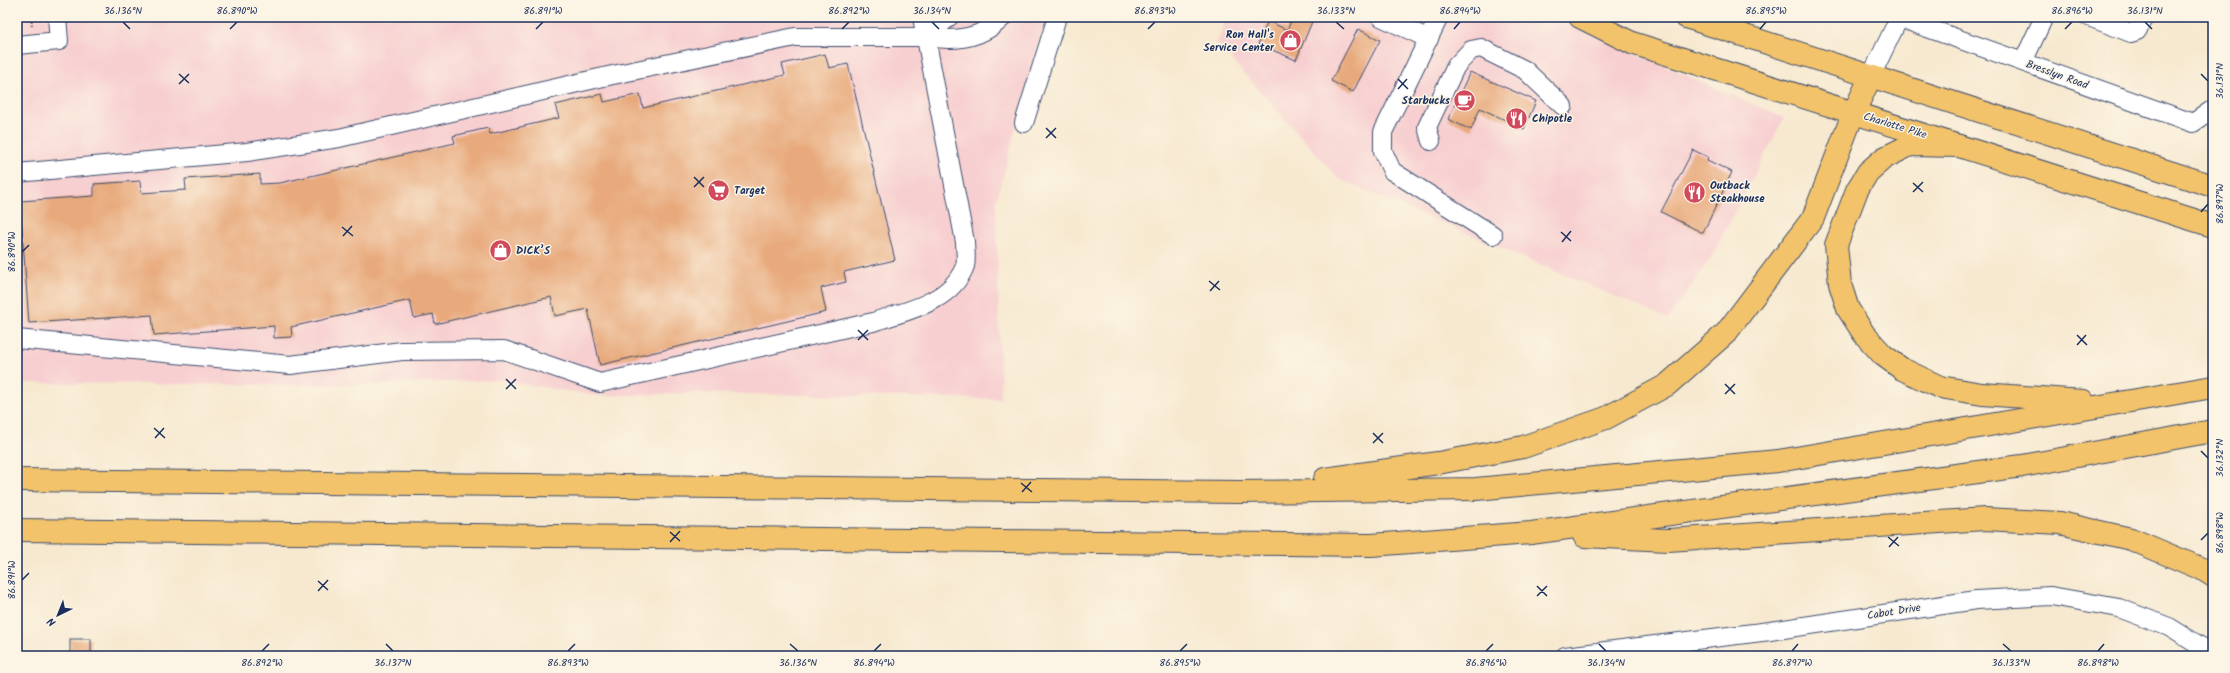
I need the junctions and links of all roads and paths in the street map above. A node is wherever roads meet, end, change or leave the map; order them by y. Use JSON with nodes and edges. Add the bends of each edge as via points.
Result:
{"nodes":[{"id":1,"x":57,"y":17,"type":"edge"},
{"id":2,"x":922,"y":17,"type":"edge"},
{"id":3,"x":949,"y":17,"type":"edge"},
{"id":4,"x":1003,"y":17,"type":"edge"},
{"id":5,"x":1057,"y":17,"type":"edge"},
{"id":6,"x":1381,"y":17,"type":"edge"},
{"id":7,"x":1440,"y":17,"type":"edge"},
{"id":8,"x":1580,"y":17,"type":"edge"},
{"id":9,"x":1686,"y":17,"type":"edge"},
{"id":10,"x":1898,"y":17,"type":"edge"},
{"id":11,"x":2090,"y":17,"type":"edge"},
{"id":12,"x":2145,"y":17,"type":"edge"},
{"id":13,"x":2038,"y":18,"type":"edge"},
{"id":14,"x":926,"y":37,"type":"junction"},
{"id":15,"x":1429,"y":39,"type":"junction"},
{"id":16,"x":17,"y":45,"type":"edge"},
{"id":17,"x":2023,"y":62,"type":"junction"},
{"id":18,"x":1870,"y":78,"type":"junction"},
{"id":19,"x":1563,"y":106,"type":"dead end"},
{"id":20,"x":2213,"y":109,"type":"edge"},
{"id":21,"x":1854,"y":114,"type":"junction"},
{"id":22,"x":1024,"y":123,"type":"dead end"},
{"id":23,"x":1432,"y":141,"type":"dead end"},
{"id":24,"x":1959,"y":146,"type":"junction"},
{"id":25,"x":17,"y":173,"type":"edge"},
{"id":26,"x":2213,"y":186,"type":"edge"},
{"id":27,"x":2213,"y":226,"type":"edge"},
{"id":28,"x":1493,"y":235,"type":"dead end"},
{"id":29,"x":17,"y":339,"type":"edge"},
{"id":30,"x":2213,"y":387,"type":"edge"},
{"id":31,"x":2120,"y":403,"type":"junction"},
{"id":32,"x":2213,"y":431,"type":"edge"},
{"id":33,"x":17,"y":480,"type":"edge"},
{"id":34,"x":1239,"y":492,"type":"junction"},
{"id":35,"x":17,"y":530,"type":"edge"},
{"id":36,"x":1531,"y":533,"type":"junction"},
{"id":37,"x":2213,"y":576,"type":"edge"},
{"id":38,"x":1690,"y":652,"type":"edge"},
{"id":39,"x":2213,"y":654,"type":"edge"},
{"id":40,"x":1565,"y":656,"type":"edge"}],
"edges":[{"from":1,"to":16,"type":"street","via":[[59,41]]},
{"from":2,"to":14,"type":"street"},
{"from":3,"to":14,"type":"street"},
{"from":4,"to":14,"type":"street","via":[[971,37],[947,41]]},
{"from":5,"to":22,"type":"street"},
{"from":6,"to":15,"type":"street"},
{"from":7,"to":15,"type":"street"},
{"from":8,"to":21,"type":"main road","name":"Charlotte Pike","via":[[1632,43]]},
{"from":9,"to":18,"type":"main road"},
{"from":10,"to":17,"type":"street","name":"Bresslyn Road"},
{"from":10,"to":18,"type":"street"},
{"from":11,"to":12,"type":"street","via":[[2131,33],[2137,31]]},
{"from":13,"to":17,"type":"street"},
{"from":14,"to":25,"type":"street","via":[[795,37],[601,77],[339,138],[247,152]]},
{"from":14,"to":29,"type":"street","via":[[965,242],[965,265],[958,279],[934,301],[873,322],[600,382],[504,350],[402,351],[290,365]]},
{"from":15,"to":28,"type":"street","via":[[1383,132],[1382,152],[1392,171]]},
{"from":17,"to":20,"type":"street","name":"Bresslyn Road","via":[[2193,123]]},
{"from":18,"to":21,"type":"main road"},
{"from":18,"to":26,"type":"main road"},
{"from":19,"to":23,"type":"street","via":[[1525,70],[1481,48],[1471,50],[1456,66],[1427,127]]},
{"from":21,"to":24,"type":"main road","name":"Charlotte Pike"},
{"from":21,"to":34,"type":"main road","via":[[1814,218],[1726,333],[1667,386],[1606,418],[1522,447],[1438,463]]},
{"from":24,"to":27,"type":"main road","name":"Charlotte Pike"},
{"from":24,"to":31,"type":"main road","via":[[1910,145],[1884,158],[1868,172],[1857,190],[1836,245],[1840,284],[1848,310],[1883,356],[1902,369],[1940,387],[1982,394]]},
{"from":30,"to":31,"type":"main road"},
{"from":31,"to":34,"type":"main road","via":[[1778,461],[1476,489]]},
{"from":32,"to":36,"type":"main road","via":[[2022,466]]},
{"from":33,"to":34,"type":"main road"},
{"from":35,"to":36,"type":"main road","via":[[1371,545]]},
{"from":36,"to":37,"type":"main road","via":[[1668,540],[1985,519],[2060,523],[2131,539]]},
{"from":38,"to":39,"type":"street","name":"Cabot Drive","via":[[1976,600],[2051,596],[2119,608],[2169,626]]},
{"from":38,"to":40,"type":"street","name":"Cabot Drive"}]}
